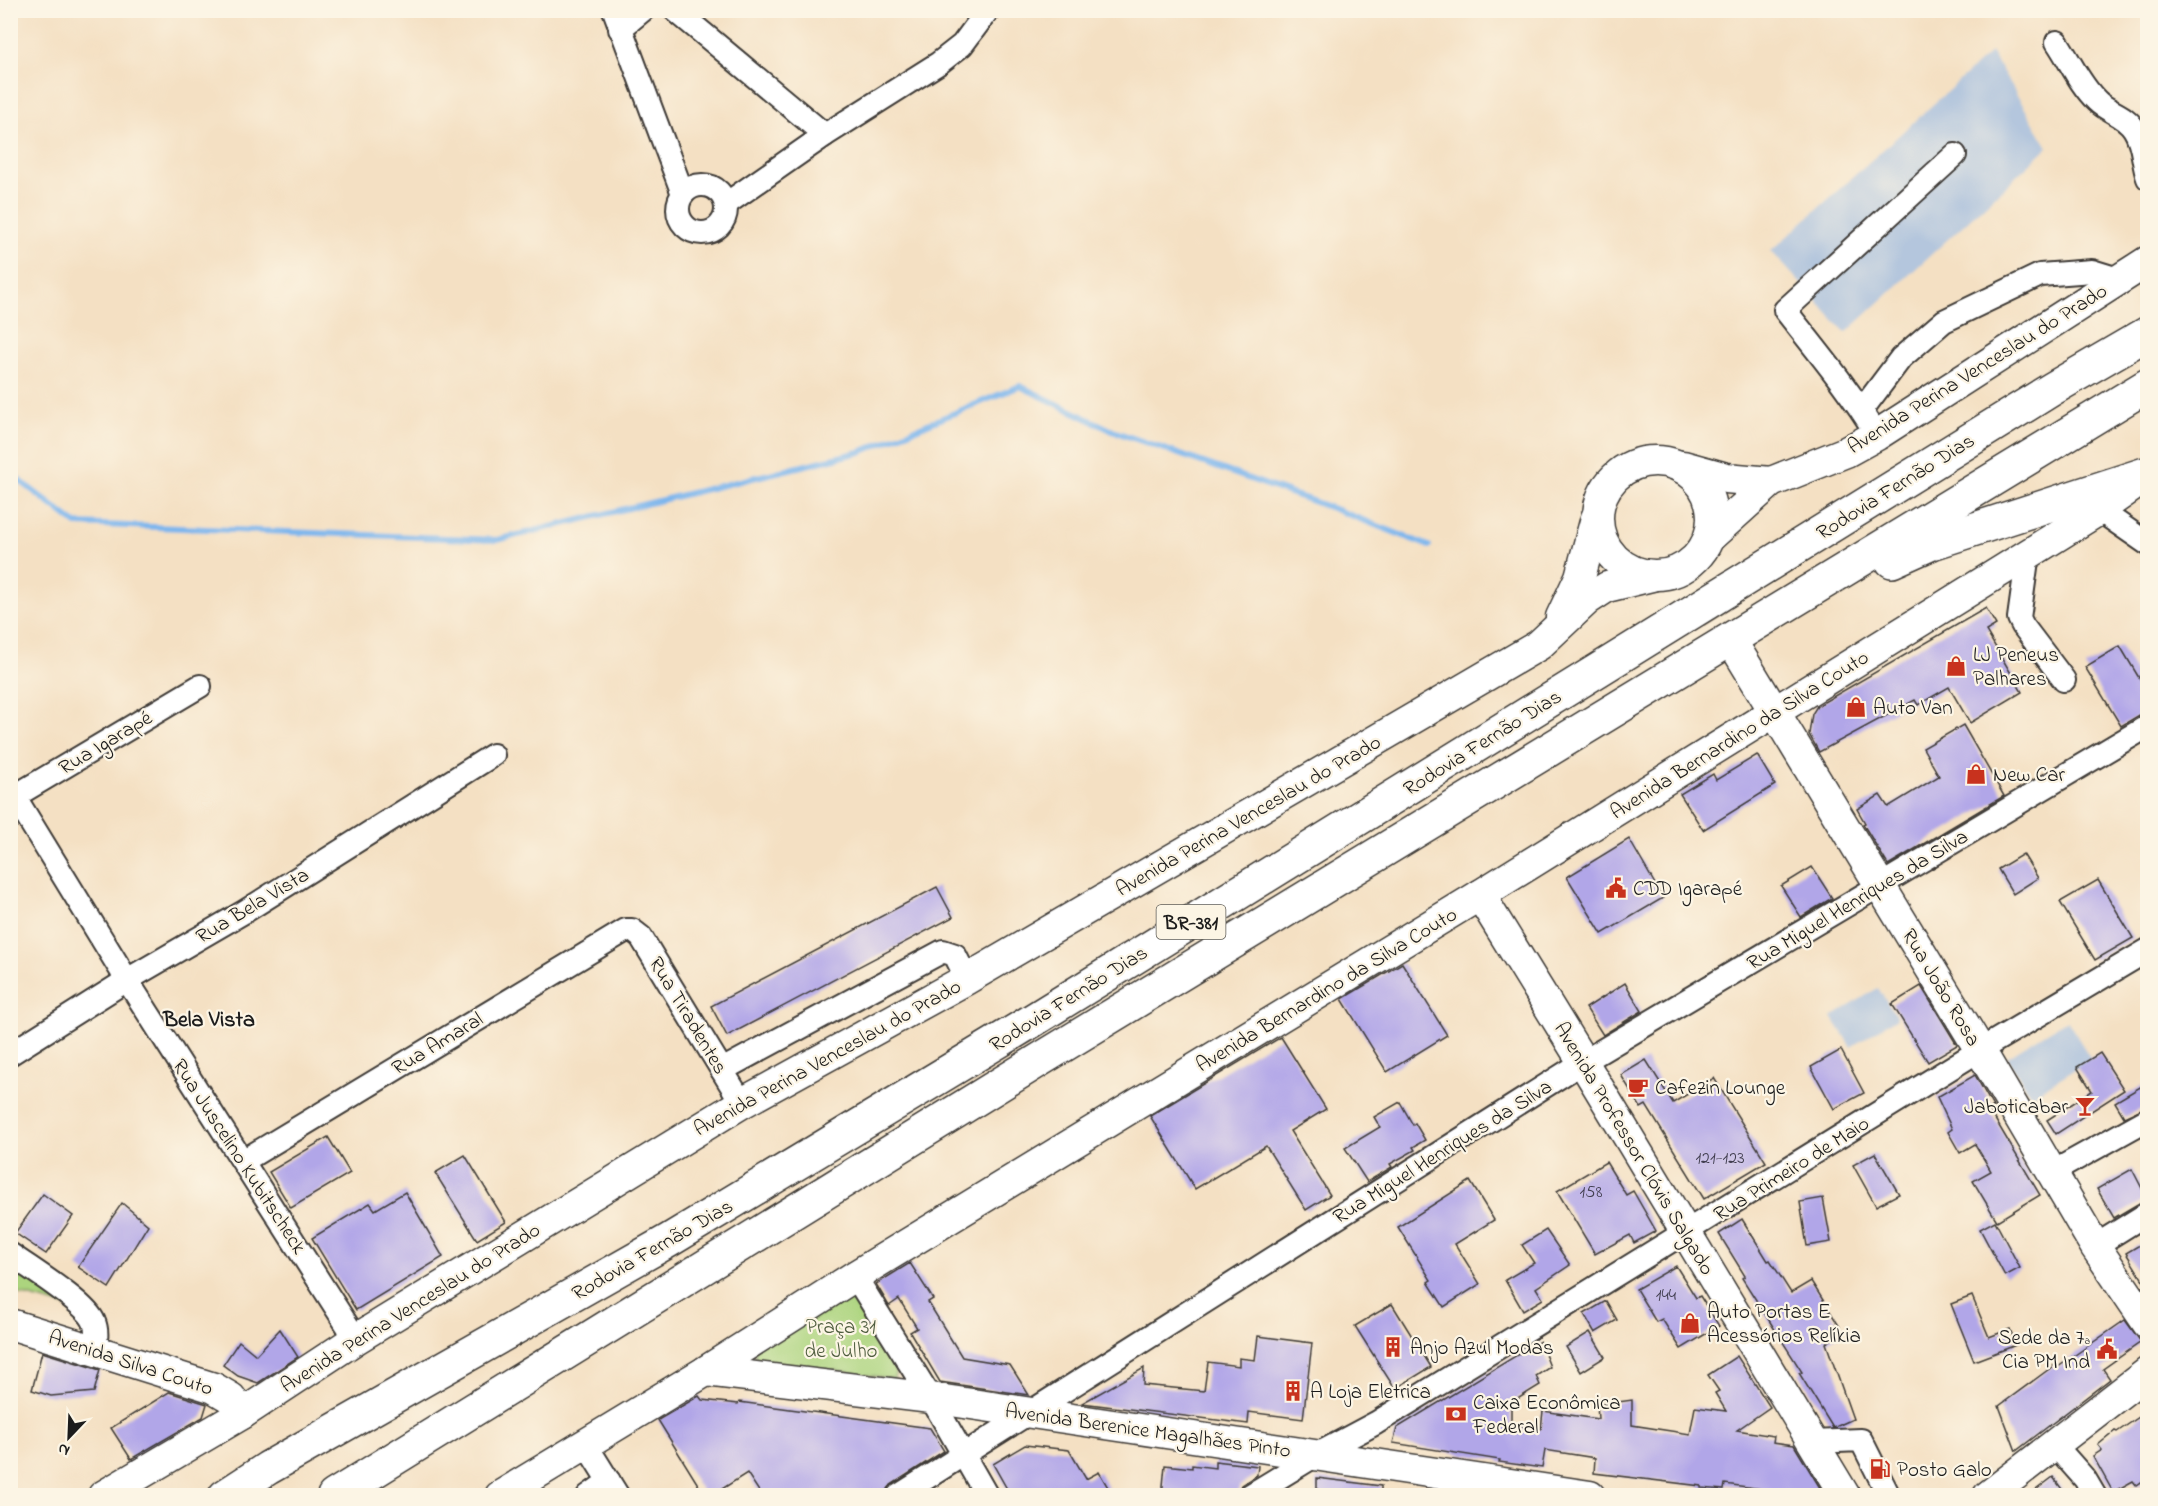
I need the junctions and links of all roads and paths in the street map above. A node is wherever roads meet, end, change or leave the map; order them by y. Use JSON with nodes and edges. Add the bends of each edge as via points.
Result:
{"nodes":[{"id":1,"x":643,"y":10,"type":"edge"},
{"id":2,"x":675,"y":10,"type":"edge"},
{"id":3,"x":988,"y":10,"type":"edge"},
{"id":4,"x":617,"y":20,"type":"edge"},
{"id":5,"x":2058,"y":42,"type":"dead end"},
{"id":6,"x":2141,"y":122,"type":"edge"},
{"id":7,"x":825,"y":135,"type":"junction"},
{"id":8,"x":1955,"y":155,"type":"dead end"},
{"id":9,"x":2148,"y":178,"type":"edge"},
{"id":10,"x":683,"y":194,"type":"junction"},
{"id":11,"x":726,"y":204,"type":"junction"},
{"id":12,"x":2148,"y":261,"type":"edge"},
{"id":13,"x":2118,"y":279,"type":"junction"},
{"id":14,"x":2148,"y":333,"type":"edge"},
{"id":15,"x":2148,"y":385,"type":"edge"},
{"id":16,"x":1870,"y":423,"type":"junction"},
{"id":17,"x":1677,"y":464,"type":"junction"},
{"id":18,"x":2148,"y":475,"type":"edge"},
{"id":19,"x":1771,"y":482,"type":"junction"},
{"id":20,"x":2099,"y":510,"type":"junction"},
{"id":21,"x":1596,"y":518,"type":"junction"},
{"id":22,"x":1710,"y":537,"type":"junction"},
{"id":23,"x":2148,"y":544,"type":"edge"},
{"id":24,"x":2028,"y":553,"type":"junction"},
{"id":25,"x":1685,"y":567,"type":"junction"},
{"id":26,"x":1652,"y":576,"type":"junction"},
{"id":27,"x":1701,"y":593,"type":"tunnel mouth"},
{"id":28,"x":1556,"y":628,"type":"junction"},
{"id":29,"x":1745,"y":637,"type":"junction"},
{"id":30,"x":2064,"y":680,"type":"dead end"},
{"id":31,"x":200,"y":686,"type":"dead end"},
{"id":32,"x":1776,"y":713,"type":"junction"},
{"id":33,"x":2148,"y":726,"type":"edge"},
{"id":34,"x":493,"y":755,"type":"dead end"},
{"id":35,"x":12,"y":795,"type":"edge"},
{"id":36,"x":1880,"y":886,"type":"junction"},
{"id":37,"x":1480,"y":895,"type":"junction"},
{"id":38,"x":632,"y":930,"type":"joint"},
{"id":39,"x":2148,"y":950,"type":"edge"},
{"id":40,"x":967,"y":979,"type":"junction"},
{"id":41,"x":127,"y":980,"type":"junction"},
{"id":42,"x":1980,"y":1050,"type":"junction"},
{"id":43,"x":10,"y":1054,"type":"edge"},
{"id":44,"x":1583,"y":1062,"type":"junction"},
{"id":45,"x":722,"y":1070,"type":"junction"},
{"id":46,"x":742,"y":1102,"type":"junction"},
{"id":47,"x":2148,"y":1119,"type":"edge"},
{"id":48,"x":243,"y":1161,"type":"junction"},
{"id":49,"x":2051,"y":1173,"type":"junction"},
{"id":50,"x":2148,"y":1213,"type":"edge"},
{"id":51,"x":1687,"y":1232,"type":"junction"},
{"id":52,"x":2095,"y":1246,"type":"junction"},
{"id":53,"x":10,"y":1254,"type":"edge"},
{"id":54,"x":855,"y":1276,"type":"junction"},
{"id":55,"x":10,"y":1324,"type":"edge"},
{"id":56,"x":2148,"y":1324,"type":"edge"},
{"id":57,"x":356,"y":1339,"type":"junction"},
{"id":58,"x":95,"y":1350,"type":"junction"},
{"id":59,"x":706,"y":1371,"type":"junction"},
{"id":60,"x":2148,"y":1372,"type":"edge"},
{"id":61,"x":931,"y":1398,"type":"junction"},
{"id":62,"x":1027,"y":1413,"type":"junction"},
{"id":63,"x":242,"y":1414,"type":"junction"},
{"id":64,"x":1813,"y":1442,"type":"junction"},
{"id":65,"x":585,"y":1443,"type":"junction"},
{"id":66,"x":2054,"y":1444,"type":"junction"},
{"id":67,"x":1316,"y":1455,"type":"junction"},
{"id":68,"x":963,"y":1456,"type":"junction"},
{"id":69,"x":268,"y":1468,"type":"junction"},
{"id":70,"x":1450,"y":1486,"type":"edge"},
{"id":71,"x":614,"y":1488,"type":"edge"},
{"id":72,"x":1516,"y":1491,"type":"edge"},
{"id":73,"x":103,"y":1496,"type":"edge"},
{"id":74,"x":219,"y":1496,"type":"edge"},
{"id":75,"x":225,"y":1496,"type":"edge"},
{"id":76,"x":334,"y":1496,"type":"edge"},
{"id":77,"x":500,"y":1496,"type":"edge"},
{"id":78,"x":588,"y":1496,"type":"edge"},
{"id":79,"x":898,"y":1496,"type":"edge"},
{"id":80,"x":987,"y":1496,"type":"edge"},
{"id":81,"x":1250,"y":1496,"type":"edge"},
{"id":82,"x":1590,"y":1496,"type":"edge"},
{"id":83,"x":1845,"y":1496,"type":"edge"},
{"id":84,"x":1887,"y":1496,"type":"edge"},
{"id":85,"x":1988,"y":1496,"type":"edge"},
{"id":86,"x":2095,"y":1496,"type":"edge"}],
"edges":[{"from":1,"to":4,"type":"street"},
{"from":2,"to":7,"type":"street"},
{"from":3,"to":7,"type":"street","via":[[962,45],[939,63]]},
{"from":4,"to":10,"type":"street"},
{"from":5,"to":6,"type":"street","via":[[2099,104]]},
{"from":6,"to":9,"type":"street"},
{"from":7,"to":11,"type":"street"},
{"from":8,"to":16,"type":"street","via":[[1785,310]]},
{"from":10,"to":11,"type":"street","via":[[704,185],[718,190]]},
{"from":10,"to":11,"type":"street","via":[[680,218],[698,233],[707,233],[720,225]]},
{"from":12,"to":13,"type":"main road","name":"Avenida Perina Venceslau do Prado"},
{"from":13,"to":16,"type":"main road","name":"Avenida Perina Venceslau do Prado"},
{"from":13,"to":16,"type":"street","via":[[2092,271],[2040,275],[1944,321],[1901,358]]},
{"from":14,"to":69,"type":"highway","name":"Rodovia Fernão Dias","number":"BR-381","via":[[1001,1040],[668,1241]]},
{"from":15,"to":29,"type":"highway","name":"Rodovia Fernão Dias","number":"BR-381"},
{"from":16,"to":19,"type":"main road","name":"Avenida Perina Venceslau do Prado","via":[[1836,456]]},
{"from":17,"to":19,"type":"main road","name":"Avenida Perina Venceslau do Prado","via":[[1726,478]]},
{"from":17,"to":21,"type":"main road","via":[[1658,460],[1622,470],[1608,483]]},
{"from":17,"to":22,"type":"main road","via":[[1703,486],[1710,502]]},
{"from":18,"to":20,"type":"main road","name":"Avenida Bernardino da Silva Couto"},
{"from":18,"to":29,"type":"highway","via":[[1932,543]]},
{"from":19,"to":22,"type":"main road","name":"Avenida Perina Venceslau do Prado"},
{"from":20,"to":23,"type":"street"},
{"from":20,"to":24,"type":"main road","name":"Avenida Bernardino da Silva Couto"},
{"from":21,"to":26,"type":"main road","via":[[1607,551],[1635,572]]},
{"from":21,"to":28,"type":"main road","name":"Avenida Perina Venceslau do Prado","via":[[1580,577]]},
{"from":22,"to":25,"type":"main road","via":[[1700,554]]},
{"from":24,"to":30,"type":"street","via":[[2019,618]]},
{"from":24,"to":32,"type":"main road","name":"Avenida Bernardino da Silva Couto"},
{"from":25,"to":26,"type":"main road"},
{"from":25,"to":27,"type":"main road"},
{"from":26,"to":28,"type":"main road","name":"Avenida Perina Venceslau do Prado","via":[[1607,587]]},
{"from":28,"to":40,"type":"main road","name":"Avenida Perina Venceslau do Prado","via":[[1539,645]]},
{"from":29,"to":32,"type":"main road","name":"Rua João Rosa"},
{"from":29,"to":76,"type":"highway","name":"Rodovia Fernão Dias","number":"BR-381","via":[[1052,1052]]},
{"from":31,"to":35,"type":"street","name":"Rua Igarapé"},
{"from":32,"to":36,"type":"main road","name":"Rua João Rosa"},
{"from":32,"to":37,"type":"main road","name":"Avenida Bernardino da Silva Couto"},
{"from":33,"to":36,"type":"street","name":"Rua Miguel Henriques da Silva"},
{"from":34,"to":41,"type":"street","name":"Rua Bela Vista","via":[[244,912]]},
{"from":35,"to":41,"type":"street","name":"Rua Juscelino Kubitscheck"},
{"from":36,"to":42,"type":"main road","name":"Rua João Rosa"},
{"from":36,"to":44,"type":"street","name":"Rua Miguel Henriques da Silva"},
{"from":37,"to":44,"type":"main road","name":"Avenida Professor Clóvis Salgado"},
{"from":37,"to":54,"type":"main road","name":"Avenida Bernardino da Silva Couto"},
{"from":38,"to":45,"type":"street","name":"Rua Tiradentes","via":[[641,937]]},
{"from":38,"to":48,"type":"street","name":"Rua Amaral","via":[[592,949]]},
{"from":39,"to":42,"type":"street","name":"Rua Primeiro de Maio"},
{"from":40,"to":45,"type":"street","via":[[955,955],[943,951]]},
{"from":40,"to":46,"type":"main road","name":"Avenida Perina Venceslau do Prado"},
{"from":41,"to":43,"type":"street","name":"Rua Bela Vista"},
{"from":41,"to":48,"type":"street","name":"Rua Juscelino Kubitscheck"},
{"from":42,"to":49,"type":"main road","name":"Rua João Rosa"},
{"from":42,"to":51,"type":"street","name":"Rua Primeiro de Maio"},
{"from":44,"to":51,"type":"main road","name":"Avenida Professor Clóvis Salgado"},
{"from":44,"to":62,"type":"street","name":"Rua Miguel Henriques da Silva"},
{"from":45,"to":46,"type":"street","name":"Rua Tiradentes"},
{"from":46,"to":57,"type":"main road","name":"Avenida Perina Venceslau do Prado"},
{"from":47,"to":49,"type":"street"},
{"from":48,"to":57,"type":"street","name":"Rua Juscelino Kubitscheck"},
{"from":49,"to":52,"type":"main road","name":"Rua João Rosa"},
{"from":50,"to":52,"type":"street"},
{"from":51,"to":64,"type":"main road","name":"Avenida Professor Clóvis Salgado"},
{"from":51,"to":67,"type":"street","name":"Rua Primeiro de Maio","via":[[1376,1423]]},
{"from":52,"to":56,"type":"main road","name":"Rua João Rosa"},
{"from":53,"to":58,"type":"street","via":[[84,1308],[94,1321]]},
{"from":54,"to":59,"type":"main road","name":"Avenida Bernardino da Silva Couto"},
{"from":54,"to":61,"type":"street"},
{"from":55,"to":58,"type":"main road","name":"Avenida Silva Couto"},
{"from":57,"to":63,"type":"main road","name":"Avenida Perina Venceslau do Prado"},
{"from":58,"to":63,"type":"main road","name":"Avenida Silva Couto","via":[[220,1390]]},
{"from":59,"to":61,"type":"main road","name":"Avenida Berenice Magalhães Pinto"},
{"from":59,"to":65,"type":"main road","name":"Avenida Bernardino da Silva Couto"},
{"from":60,"to":66,"type":"main road"},
{"from":61,"to":62,"type":"main road","name":"Avenida Berenice Magalhães Pinto"},
{"from":61,"to":68,"type":"street"},
{"from":62,"to":67,"type":"main road","name":"Avenida Berenice Magalhães Pinto"},
{"from":62,"to":68,"type":"street","name":"Rua Miguel Henriques da Silva"},
{"from":63,"to":73,"type":"main road","name":"Avenida Perina Venceslau do Prado"},
{"from":64,"to":83,"type":"main road","name":"Avenida Professor Clóvis Salgado"},
{"from":64,"to":84,"type":"street","via":[[1861,1440]]},
{"from":65,"to":71,"type":"street"},
{"from":65,"to":77,"type":"main road","name":"Avenida Bernardino da Silva Couto"},
{"from":66,"to":85,"type":"main road"},
{"from":66,"to":86,"type":"street"},
{"from":67,"to":70,"type":"main road","name":"Avenida Berenice Magalhães Pinto"},
{"from":67,"to":81,"type":"street","name":"Rua Primeiro de Maio"},
{"from":68,"to":79,"type":"street","name":"Rua Miguel Henriques da Silva"},
{"from":68,"to":80,"type":"street"},
{"from":69,"to":74,"type":"highway"},
{"from":69,"to":75,"type":"highway","name":"Rodovia Fernão Dias","number":"BR-381"},
{"from":70,"to":72,"type":"main road","name":"Avenida Berenice Magalhães Pinto"},
{"from":71,"to":78,"type":"street"},
{"from":72,"to":82,"type":"main road","name":"Avenida Berenice Magalhães Pinto"}]}
